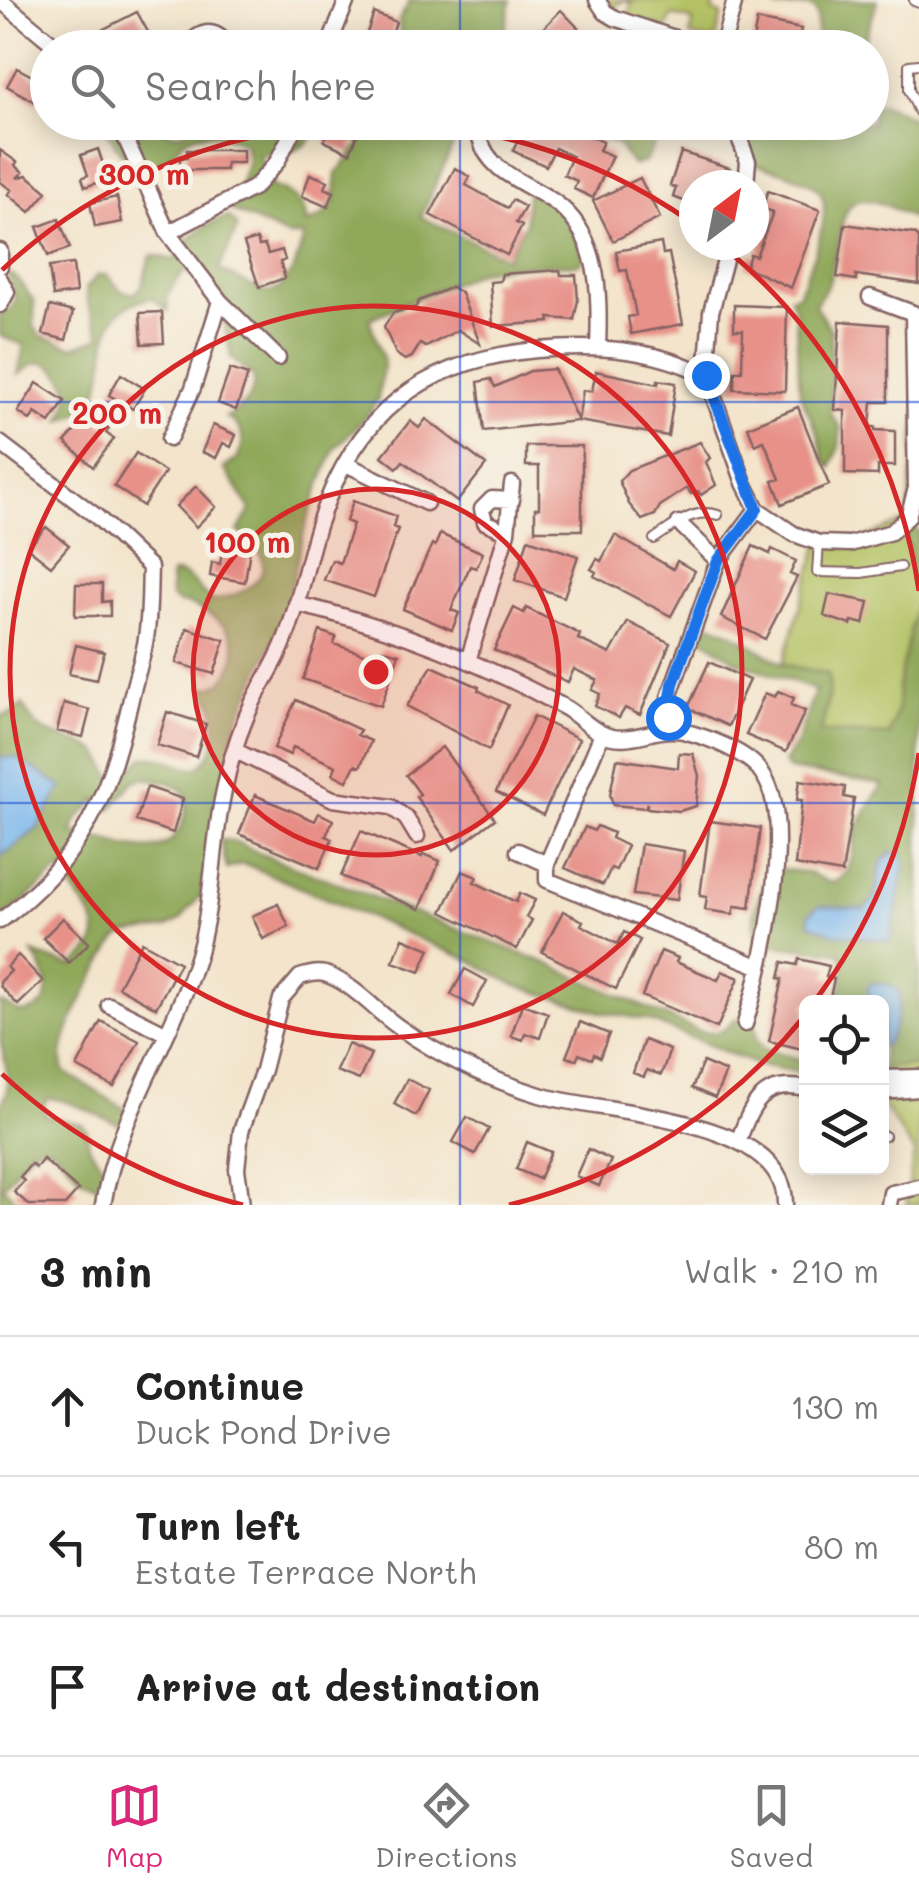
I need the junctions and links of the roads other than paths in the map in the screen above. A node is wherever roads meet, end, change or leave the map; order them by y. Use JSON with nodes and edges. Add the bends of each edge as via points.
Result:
{"nodes":[{"id":1,"x":0,"y":0,"type":"edge"},
{"id":2,"x":347,"y":0,"type":"edge"},
{"id":3,"x":597,"y":0,"type":"edge"},
{"id":4,"x":735,"y":0,"type":"edge"},
{"id":5,"x":36,"y":30,"type":"edge"},
{"id":6,"x":335,"y":30,"type":"edge"},
{"id":7,"x":651,"y":30,"type":"edge"},
{"id":8,"x":727,"y":30,"type":"edge"},
{"id":9,"x":919,"y":64,"type":"edge"},
{"id":10,"x":919,"y":112,"type":"edge"},
{"id":11,"x":126,"y":140,"type":"edge"},
{"id":12,"x":288,"y":140,"type":"edge"},
{"id":13,"x":481,"y":140,"type":"edge"},
{"id":14,"x":739,"y":140,"type":"edge"},
{"id":15,"x":747,"y":170,"type":"edge"},
{"id":16,"x":168,"y":232,"type":"junction"},
{"id":17,"x":0,"y":250,"type":"edge"},
{"id":18,"x":725,"y":260,"type":"edge"},
{"id":19,"x":0,"y":266,"type":"edge"},
{"id":20,"x":0,"y":279,"type":"edge"},
{"id":21,"x":870,"y":297,"type":"dead end"},
{"id":22,"x":220,"y":301,"type":"junction"},
{"id":23,"x":0,"y":305,"type":"edge"},
{"id":24,"x":916,"y":314,"type":"edge"},
{"id":25,"x":598,"y":347,"type":"junction"},
{"id":26,"x":278,"y":358,"type":"dead end"},
{"id":27,"x":706,"y":375,"type":"junction"},
{"id":28,"x":917,"y":377,"type":"edge"},
{"id":29,"x":170,"y":439,"type":"dead end"},
{"id":30,"x":0,"y":443,"type":"edge"},
{"id":31,"x":346,"y":464,"type":"junction"},
{"id":32,"x":512,"y":484,"type":"dead end"},
{"id":33,"x":512,"y":500,"type":"junction"},
{"id":34,"x":426,"y":503,"type":"dead end"},
{"id":35,"x":757,"y":509,"type":"junction"},
{"id":36,"x":718,"y":515,"type":"dead end"},
{"id":37,"x":914,"y":515,"type":"edge"},
{"id":38,"x":679,"y":523,"type":"junction"},
{"id":39,"x":919,"y":530,"type":"edge"},
{"id":40,"x":507,"y":532,"type":"junction"},
{"id":41,"x":654,"y":538,"type":"dead end"},
{"id":42,"x":819,"y":544,"type":"junction"},
{"id":43,"x":718,"y":561,"type":"junction"},
{"id":44,"x":900,"y":567,"type":"dead end"},
{"id":45,"x":296,"y":604,"type":"junction"},
{"id":46,"x":468,"y":661,"type":"junction"},
{"id":47,"x":669,"y":730,"type":"junction"},
{"id":48,"x":602,"y":734,"type":"junction"},
{"id":49,"x":236,"y":751,"type":"junction"},
{"id":50,"x":417,"y":836,"type":"dead end"},
{"id":51,"x":518,"y":851,"type":"dead end"},
{"id":52,"x":548,"y":864,"type":"junction"},
{"id":53,"x":0,"y":920,"type":"edge"},
{"id":54,"x":758,"y":966,"type":"junction"},
{"id":55,"x":110,"y":1005,"type":"dead end"},
{"id":56,"x":745,"y":1024,"type":"dead end"},
{"id":57,"x":165,"y":1033,"type":"junction"},
{"id":58,"x":889,"y":1078,"type":"edge"},
{"id":59,"x":919,"y":1078,"type":"edge"},
{"id":60,"x":799,"y":1088,"type":"edge"},
{"id":61,"x":919,"y":1089,"type":"edge"},
{"id":62,"x":889,"y":1091,"type":"edge"},
{"id":63,"x":738,"y":1142,"type":"junction"},
{"id":64,"x":919,"y":1187,"type":"edge"},
{"id":65,"x":102,"y":1205,"type":"edge"},
{"id":66,"x":242,"y":1205,"type":"edge"},
{"id":67,"x":785,"y":1205,"type":"edge"},
{"id":68,"x":889,"y":1205,"type":"edge"}],
"edges":[{"from":1,"to":5,"type":"street"},
{"from":2,"to":6,"type":"street"},
{"from":3,"to":7,"type":"street","via":[[615,18]]},
{"from":4,"to":8,"type":"street"},
{"from":9,"to":10,"type":"lane","via":[[910,65],[908,84]]},
{"from":11,"to":16,"type":"street"},
{"from":12,"to":16,"type":"street","via":[[254,187]]},
{"from":13,"to":25,"type":"street","via":[[487,158],[559,205],[580,230],[599,288]]},
{"from":14,"to":15,"type":"street"},
{"from":16,"to":22,"type":"street"},
{"from":17,"to":19,"type":"street"},
{"from":18,"to":27,"type":"street","via":[[711,312]]},
{"from":20,"to":23,"type":"street","via":[[7,292]]},
{"from":21,"to":24,"type":"street"},
{"from":22,"to":26,"type":"street"},
{"from":22,"to":29,"type":"street"},
{"from":24,"to":28,"type":"street"},
{"from":25,"to":27,"type":"street","via":[[658,356]]},
{"from":25,"to":31,"type":"street","via":[[518,352],[435,374],[395,400]]},
{"from":27,"to":35,"type":"street"},
{"from":28,"to":37,"type":"street"},
{"from":30,"to":53,"type":"street","via":[[150,567],[145,644],[103,798],[55,872]]},
{"from":31,"to":34,"type":"street"},
{"from":31,"to":45,"type":"street","via":[[319,524]]},
{"from":32,"to":33,"type":"street"},
{"from":33,"to":40,"type":"street"},
{"from":33,"to":40,"type":"street","via":[[492,498],[482,509],[486,522]]},
{"from":35,"to":42,"type":"street"},
{"from":35,"to":43,"type":"street"},
{"from":36,"to":38,"type":"lane","via":[[705,510]]},
{"from":37,"to":39,"type":"street"},
{"from":37,"to":42,"type":"street","via":[[891,532],[850,544]]},
{"from":38,"to":41,"type":"lane"},
{"from":38,"to":43,"type":"street"},
{"from":40,"to":46,"type":"street"},
{"from":42,"to":44,"type":"lane","via":[[818,572]]},
{"from":43,"to":47,"type":"street","via":[[669,697]]},
{"from":45,"to":46,"type":"street","via":[[394,630]]},
{"from":45,"to":49,"type":"street"},
{"from":46,"to":48,"type":"street","via":[[566,708]]},
{"from":47,"to":48,"type":"street"},
{"from":47,"to":54,"type":"street","via":[[740,755],[772,789],[778,858]]},
{"from":48,"to":52,"type":"street"},
{"from":49,"to":50,"type":"street","via":[[334,799],[399,811]]},
{"from":49,"to":57,"type":"street","via":[[199,952]]},
{"from":51,"to":52,"type":"street"},
{"from":52,"to":54,"type":"street","via":[[550,883]]},
{"from":54,"to":56,"type":"street"},
{"from":55,"to":57,"type":"street"},
{"from":57,"to":65,"type":"street","via":[[115,1149]]},
{"from":58,"to":59,"type":"street"},
{"from":60,"to":63,"type":"street","via":[[763,1095]]},
{"from":61,"to":62,"type":"street"},
{"from":63,"to":66,"type":"street","via":[[660,1117],[536,1094],[433,1048],[339,980],[311,973],[282,999],[241,1131]]},
{"from":63,"to":67,"type":"street","via":[[773,1164]]},
{"from":64,"to":68,"type":"street","via":[[891,1192]]}]}
